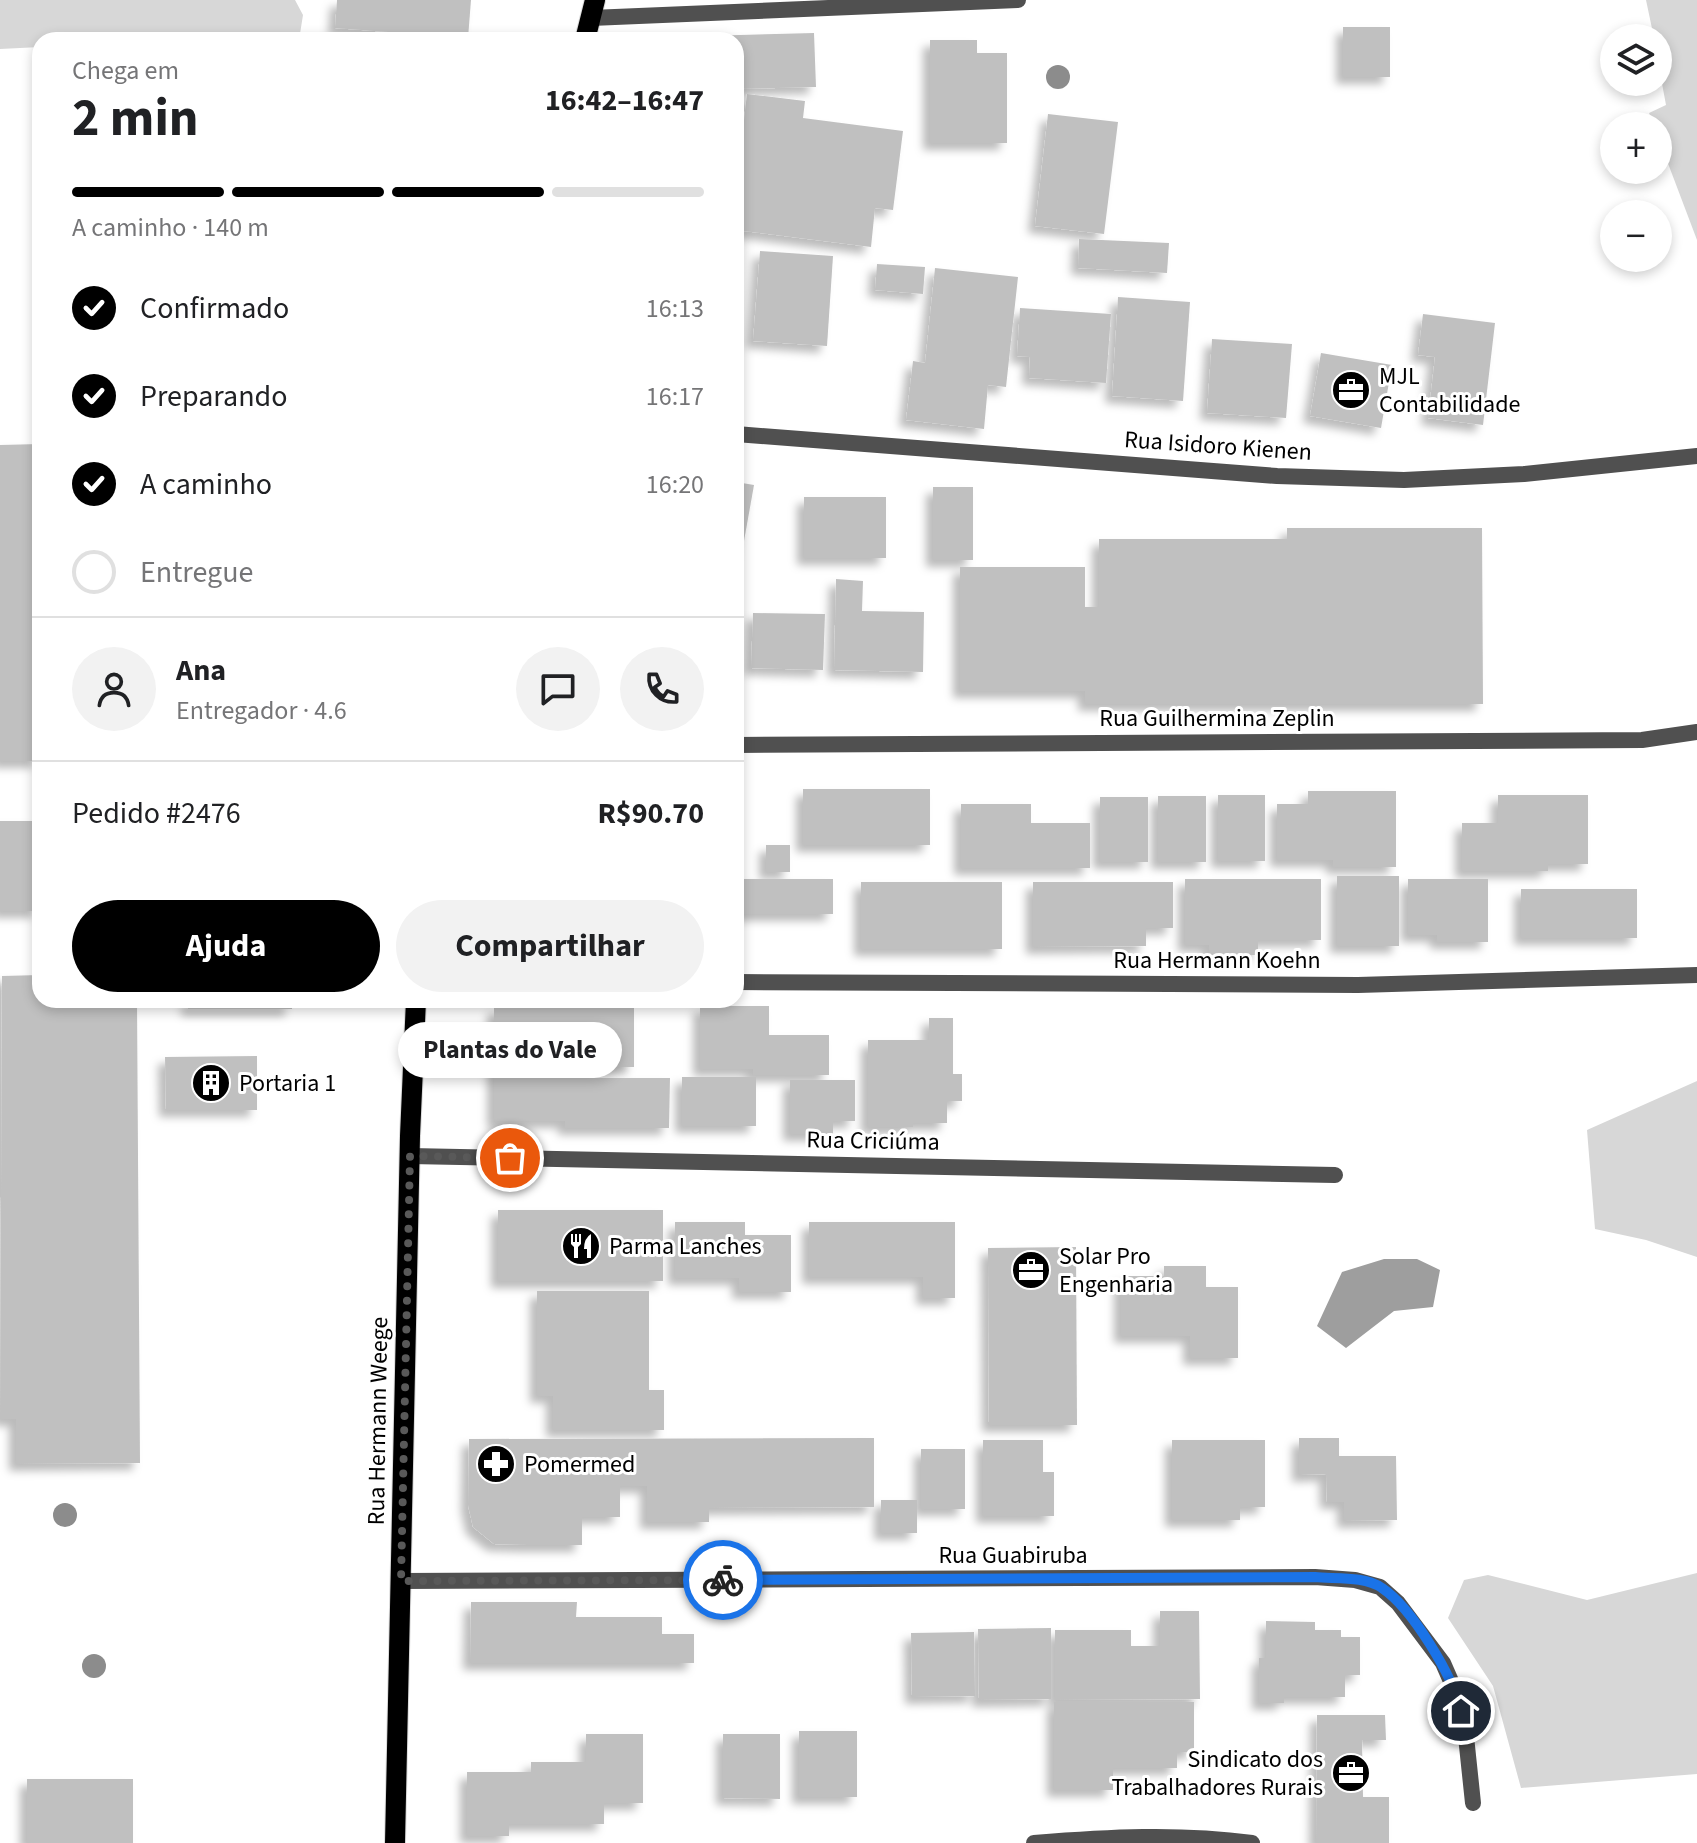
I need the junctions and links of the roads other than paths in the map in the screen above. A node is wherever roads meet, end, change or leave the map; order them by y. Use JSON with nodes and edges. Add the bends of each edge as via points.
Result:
{"nodes":[{"id":1,"x":1018,"y":0,"type":"edge"},
{"id":2,"x":593,"y":9,"type":"edge"},
{"id":3,"x":587,"y":32,"type":"edge"},
{"id":4,"x":744,"y":435,"type":"edge"},
{"id":5,"x":1697,"y":456,"type":"edge"},
{"id":6,"x":1697,"y":732,"type":"edge"},
{"id":7,"x":744,"y":745,"type":"edge"},
{"id":8,"x":1697,"y":975,"type":"edge"},
{"id":9,"x":744,"y":982,"type":"edge"},
{"id":10,"x":416,"y":1008,"type":"edge"},
{"id":11,"x":410,"y":1156,"type":"junction"},
{"id":12,"x":1335,"y":1175,"type":"dead end"},
{"id":13,"x":401,"y":1581,"type":"junction"},
{"id":14,"x":1473,"y":1803,"type":"dead end"},
{"id":15,"x":395,"y":1843,"type":"edge"},
{"id":16,"x":1034,"y":1843,"type":"edge"},
{"id":17,"x":1252,"y":1843,"type":"edge"}],
"edges":[{"from":1,"to":2,"type":"street"},
{"from":2,"to":3,"type":"main road"},
{"from":4,"to":5,"type":"street","name":"Rua Isidoro Kienen","via":[[1277,476],[1404,480]]},
{"from":6,"to":7,"type":"street","name":"Rua Guilhermina Zeplin","via":[[1642,740]]},
{"from":8,"to":9,"type":"street","name":"Rua Hermann Koehn","via":[[1358,985]]},
{"from":10,"to":11,"type":"main road","name":"Rua Hermann Weege"},
{"from":11,"to":12,"type":"street","name":"Rua Criciúma"},
{"from":11,"to":13,"type":"main road","name":"Rua Hermann Weege"},
{"from":13,"to":14,"type":"street","name":"Rua Guabiruba","via":[[1355,1580],[1380,1587],[1398,1603],[1443,1663],[1465,1727]]},
{"from":13,"to":15,"type":"main road","name":"Rua Hermann Weege"},
{"from":16,"to":17,"type":"street","via":[[1149,1836]]}]}
